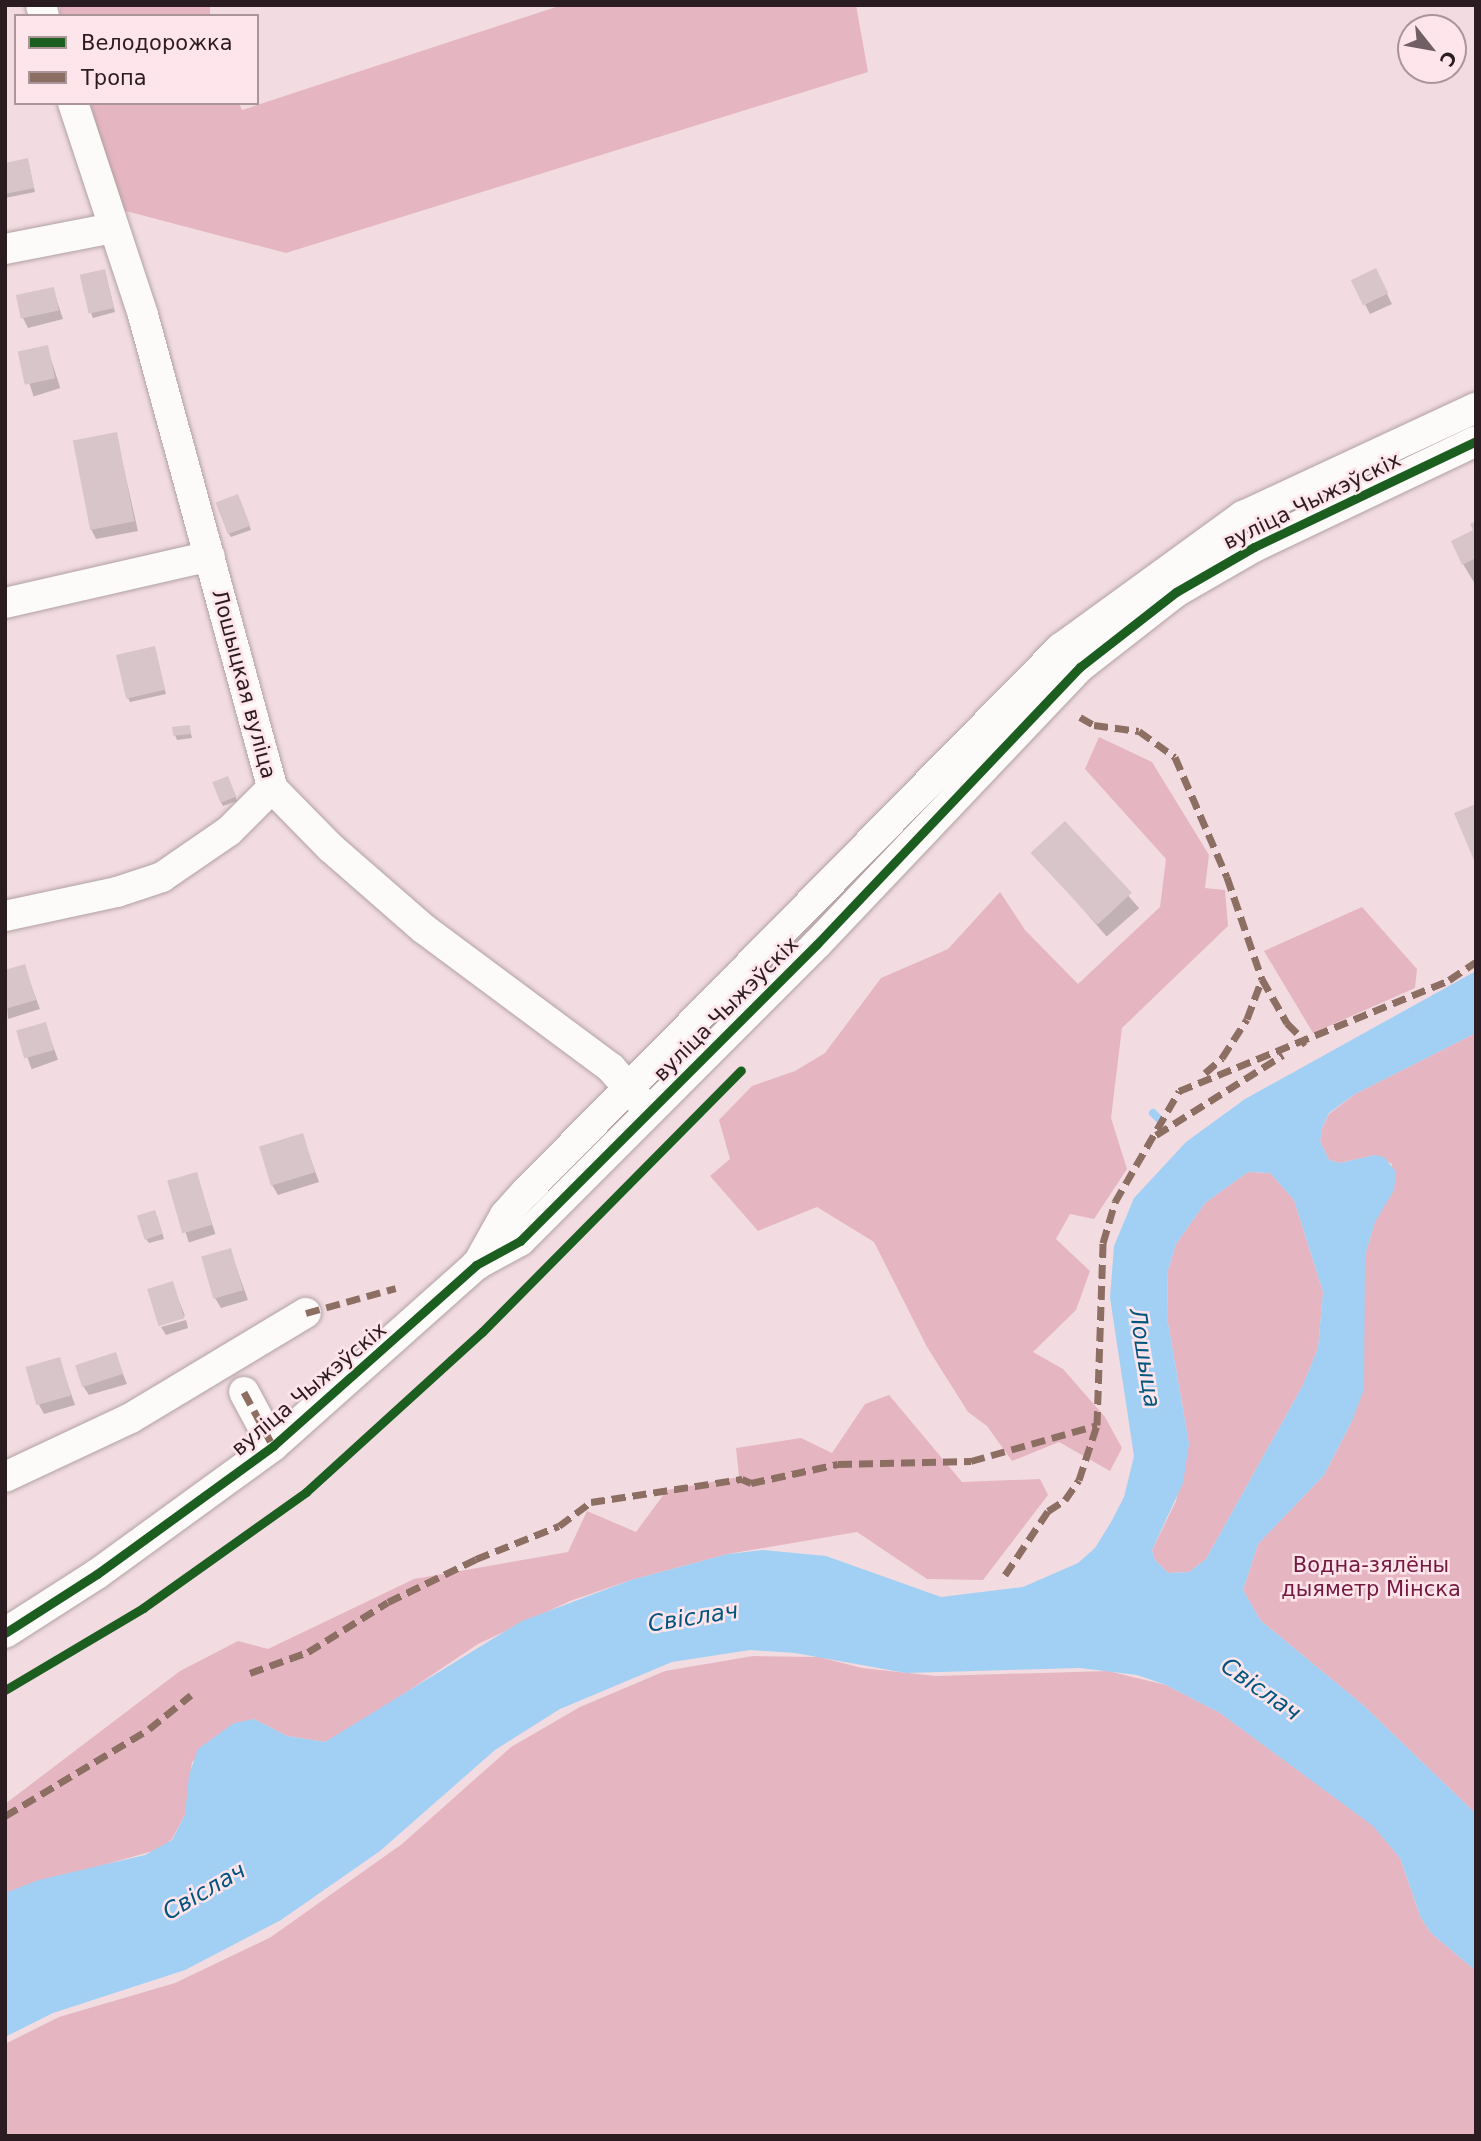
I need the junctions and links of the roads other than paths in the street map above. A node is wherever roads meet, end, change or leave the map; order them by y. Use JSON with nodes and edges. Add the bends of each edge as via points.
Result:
{"nodes":[{"id":1,"x":74,"y":105,"type":"edge"},
{"id":2,"x":113,"y":229,"type":"junction"},
{"id":3,"x":5,"y":249,"type":"edge"},
{"id":4,"x":1476,"y":408,"type":"edge"},
{"id":5,"x":1476,"y":441,"type":"edge"},
{"id":6,"x":210,"y":556,"type":"junction"},
{"id":7,"x":5,"y":603,"type":"edge"},
{"id":8,"x":272,"y":788,"type":"junction"},
{"id":9,"x":5,"y":916,"type":"edge"},
{"id":10,"x":627,"y":1087,"type":"junction"},
{"id":11,"x":648,"y":1111,"type":"junction"},
{"id":12,"x":476,"y":1265,"type":"junction"},
{"id":13,"x":306,"y":1314,"type":"dead end"},
{"id":14,"x":244,"y":1392,"type":"dead end"},
{"id":15,"x":273,"y":1446,"type":"junction"},
{"id":16,"x":5,"y":1477,"type":"edge"},
{"id":17,"x":7,"y":1630,"type":"edge"}],
"edges":[{"from":1,"to":2,"type":"street","name":"Лошыцкая вуліца"},
{"from":2,"to":3,"type":"street"},
{"from":2,"to":6,"type":"street","name":"Лошыцкая вуліца","via":[[143,315]]},
{"from":4,"to":10,"type":"street","name":"вуліца Чыжэўскіх","via":[[1243,516],[1061,648]]},
{"from":5,"to":11,"type":"street","name":"вуліца Чыжэўскіх","via":[[1254,547],[1176,592],[1080,667],[817,944]]},
{"from":6,"to":7,"type":"street"},
{"from":6,"to":8,"type":"street","name":"Лошыцкая вуліца"},
{"from":8,"to":9,"type":"street","via":[[229,831],[162,877],[117,892]]},
{"from":8,"to":10,"type":"street","name":"Лошыцкая вуліца","via":[[331,848],[424,929],[561,1029]]},
{"from":10,"to":11,"type":"street","name":"Лошыцкая вуліца"},
{"from":10,"to":12,"type":"street","name":"вуліца Чыжэўскіх","via":[[505,1215]]},
{"from":11,"to":12,"type":"street","name":"вуліца Чыжэўскіх","via":[[520,1241]]},
{"from":12,"to":15,"type":"street","name":"вуліца Чыжэўскіх"},
{"from":13,"to":16,"type":"street","via":[[131,1418]]},
{"from":14,"to":15,"type":"street"},
{"from":15,"to":17,"type":"street","name":"вуліца Чыжэўскіх","via":[[97,1574]]}]}
